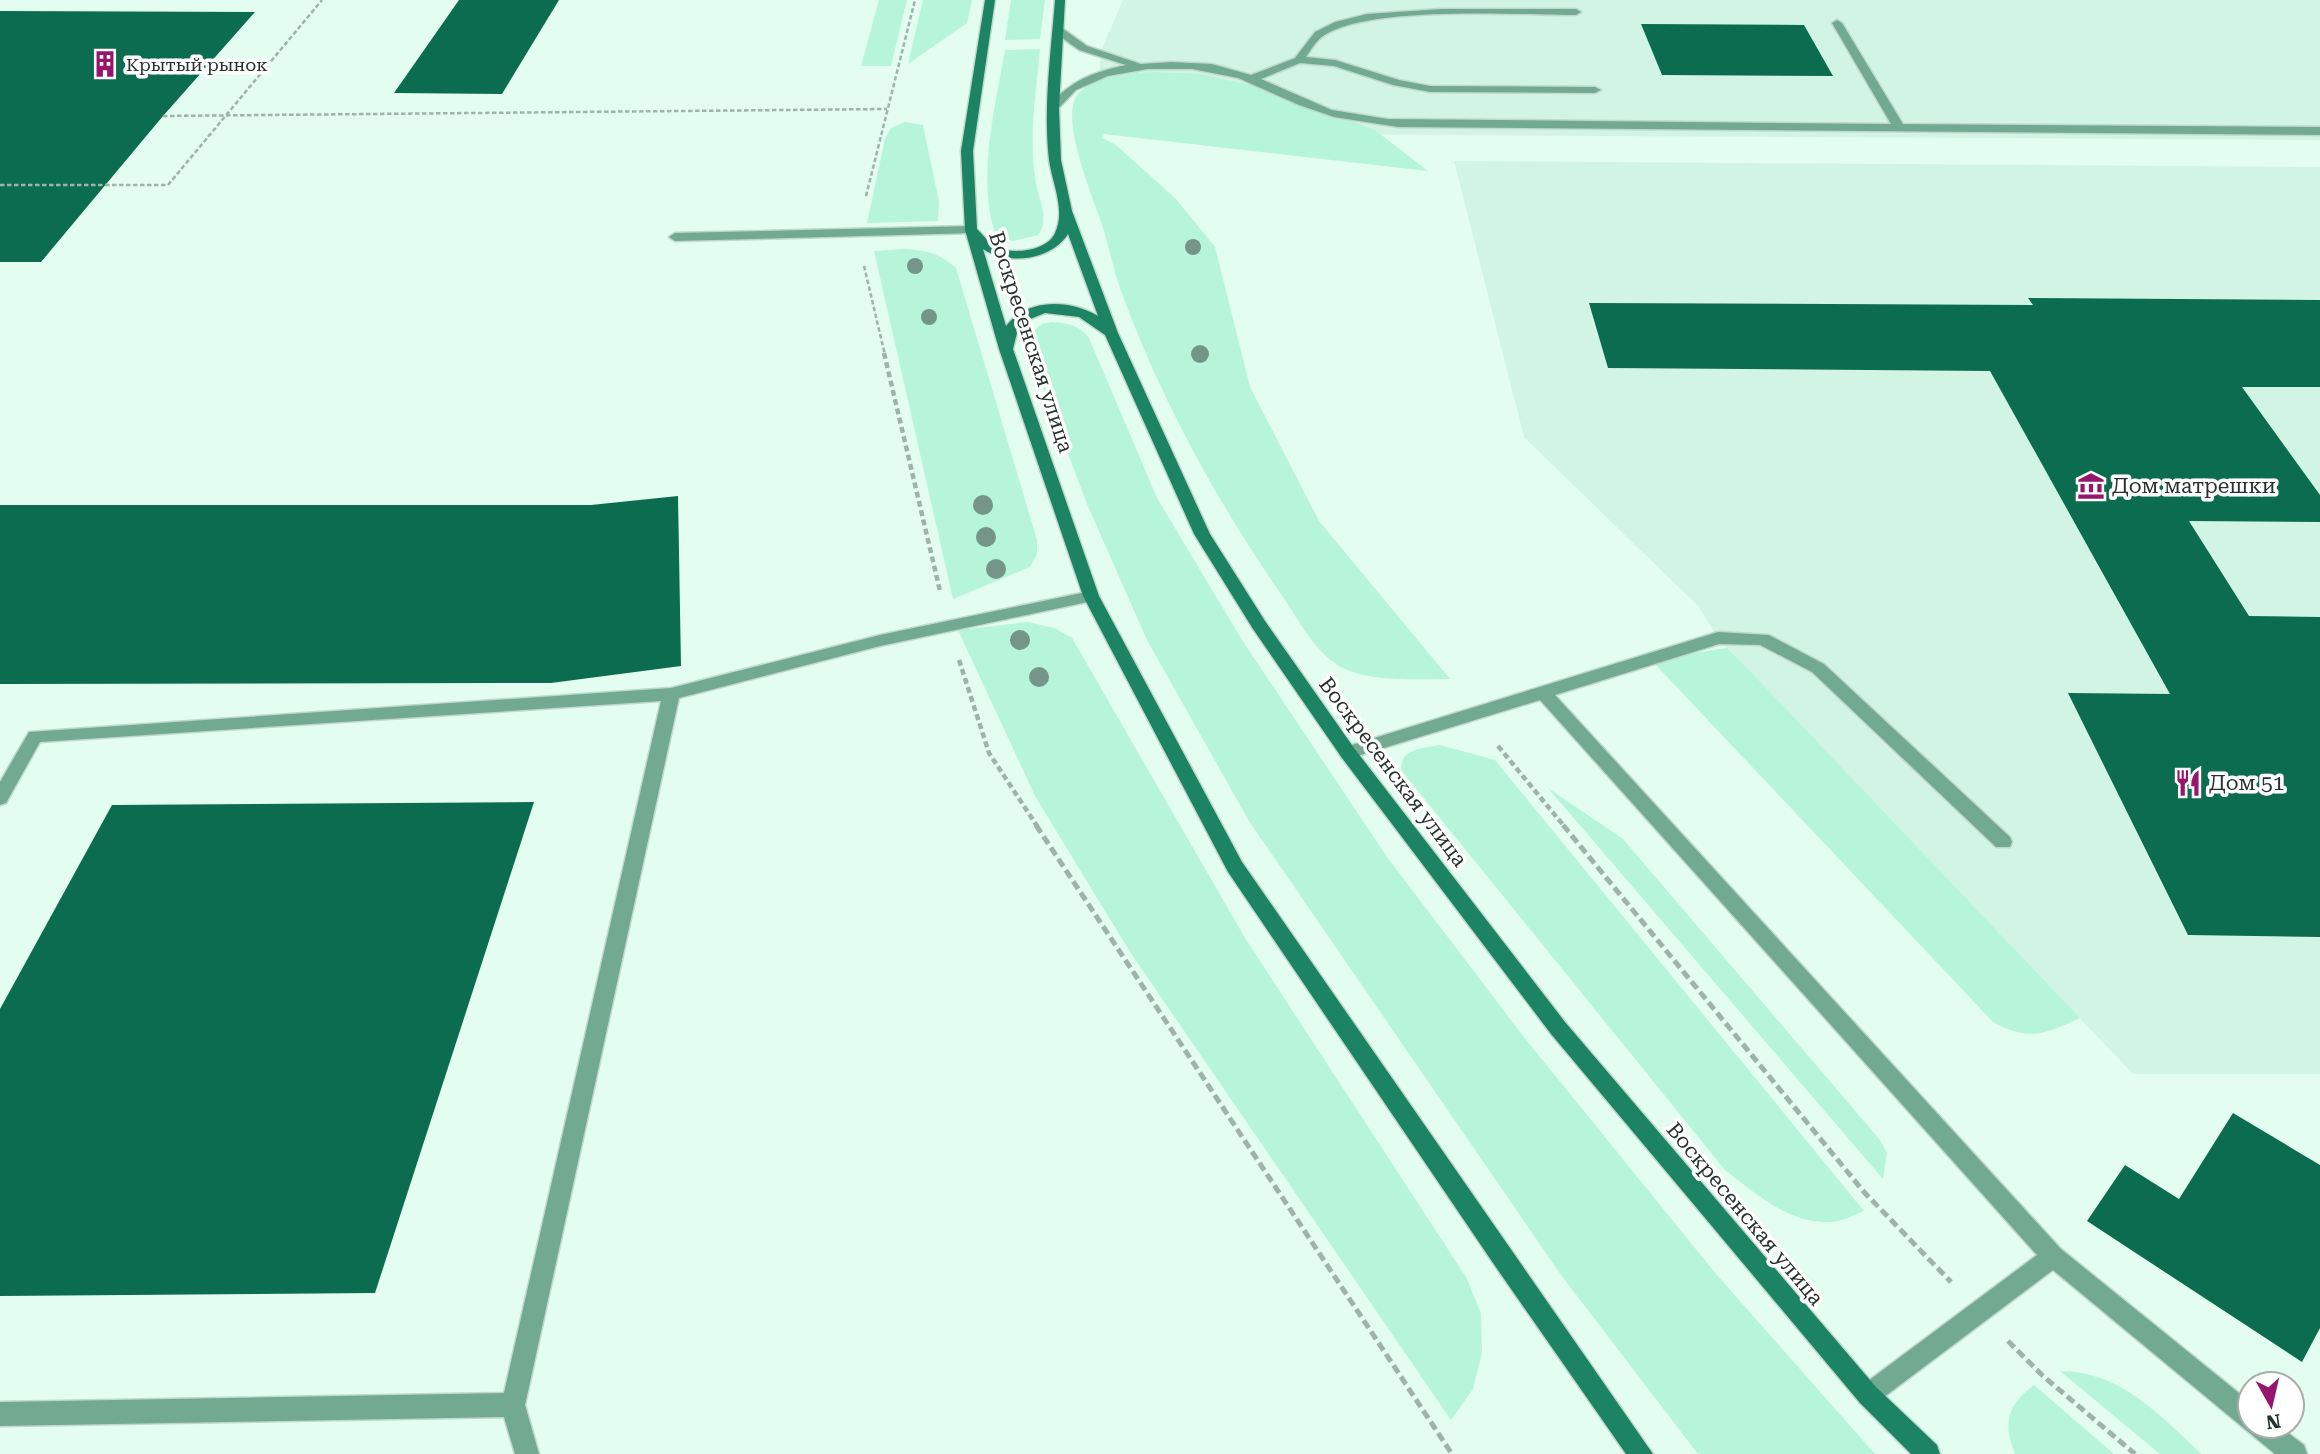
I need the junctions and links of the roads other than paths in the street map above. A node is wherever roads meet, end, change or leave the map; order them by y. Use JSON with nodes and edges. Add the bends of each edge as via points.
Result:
{"nodes":[{"id":1,"x":990,"y":0,"type":"edge"},
{"id":2,"x":1060,"y":0,"type":"edge"},
{"id":3,"x":1576,"y":12,"type":"dead end"},
{"id":4,"x":1837,"y":23,"type":"dead end"},
{"id":5,"x":1058,"y":30,"type":"junction"},
{"id":6,"x":1299,"y":60,"type":"junction"},
{"id":7,"x":1143,"y":67,"type":"junction"},
{"id":8,"x":1251,"y":79,"type":"junction"},
{"id":9,"x":1595,"y":90,"type":"dead end"},
{"id":10,"x":1054,"y":108,"type":"junction"},
{"id":11,"x":1899,"y":128,"type":"junction"},
{"id":12,"x":2320,"y":131,"type":"edge"},
{"id":13,"x":1066,"y":211,"type":"junction"},
{"id":14,"x":971,"y":229,"type":"junction"},
{"id":15,"x":675,"y":237,"type":"dead end"},
{"id":16,"x":1111,"y":333,"type":"junction"},
{"id":17,"x":1006,"y":349,"type":"junction"},
{"id":18,"x":1091,"y":596,"type":"junction"},
{"id":19,"x":1545,"y":693,"type":"junction"},
{"id":20,"x":671,"y":694,"type":"junction"},
{"id":21,"x":1349,"y":753,"type":"junction"},
{"id":22,"x":0,"y":798,"type":"edge"},
{"id":23,"x":2003,"y":842,"type":"dead end"},
{"id":24,"x":2053,"y":1256,"type":"junction"},
{"id":25,"x":1868,"y":1395,"type":"junction"},
{"id":26,"x":513,"y":1405,"type":"junction"},
{"id":27,"x":2236,"y":1406,"type":"edge"},
{"id":28,"x":0,"y":1414,"type":"edge"},
{"id":29,"x":2278,"y":1440,"type":"edge"},
{"id":30,"x":527,"y":1454,"type":"edge"},
{"id":31,"x":1641,"y":1454,"type":"edge"},
{"id":32,"x":1928,"y":1454,"type":"edge"},
{"id":33,"x":2295,"y":1454,"type":"edge"}],
"edges":[{"from":1,"to":14,"type":"main road","name":"Воскресенская улица","via":[[967,151]]},
{"from":2,"to":5,"type":"main road","name":"Воскресенская улица"},
{"from":3,"to":6,"type":"lane","via":[[1382,14],[1349,20],[1320,34]]},
{"from":4,"to":11,"type":"lane"},
{"from":5,"to":7,"type":"lane","via":[[1083,48]]},
{"from":5,"to":10,"type":"main road","name":"Воскресенская улица"},
{"from":6,"to":8,"type":"lane"},
{"from":6,"to":9,"type":"lane","via":[[1335,63],[1430,89]]},
{"from":7,"to":8,"type":"lane","via":[[1181,65]]},
{"from":7,"to":10,"type":"lane","via":[[1088,79],[1071,88]]},
{"from":8,"to":11,"type":"lane","via":[[1326,112],[1373,122]]},
{"from":10,"to":13,"type":"main road","name":"Воскресенская улица","via":[[1055,160]]},
{"from":11,"to":12,"type":"lane"},
{"from":13,"to":14,"type":"main road","via":[[1062,234],[1050,246],[1033,251],[996,251]]},
{"from":13,"to":16,"type":"main road","name":"Воскресенская улица"},
{"from":14,"to":15,"type":"lane"},
{"from":14,"to":17,"type":"main road","name":"Воскресенская улица"},
{"from":16,"to":17,"type":"main road","via":[[1086,314],[1042,308],[1013,325]]},
{"from":16,"to":21,"type":"main road","name":"Воскресенская улица","via":[[1202,534]]},
{"from":17,"to":18,"type":"main road","name":"Воскресенская улица"},
{"from":18,"to":20,"type":"lane","via":[[947,624]]},
{"from":18,"to":31,"type":"main road","name":"Воскресенская улица","via":[[1235,867]]},
{"from":19,"to":21,"type":"lane"},
{"from":19,"to":23,"type":"lane","via":[[1718,638],[1763,639],[1818,668]]},
{"from":19,"to":24,"type":"lane"},
{"from":20,"to":22,"type":"lane","via":[[35,736]]},
{"from":20,"to":26,"type":"lane"},
{"from":21,"to":25,"type":"main road","name":"Воскресенская улица","via":[[1558,1028]]},
{"from":24,"to":25,"type":"lane"},
{"from":24,"to":27,"type":"lane"},
{"from":25,"to":32,"type":"main road","name":"Воскресенская улица"},
{"from":26,"to":28,"type":"lane"},
{"from":26,"to":30,"type":"lane"},
{"from":29,"to":33,"type":"lane"}]}
